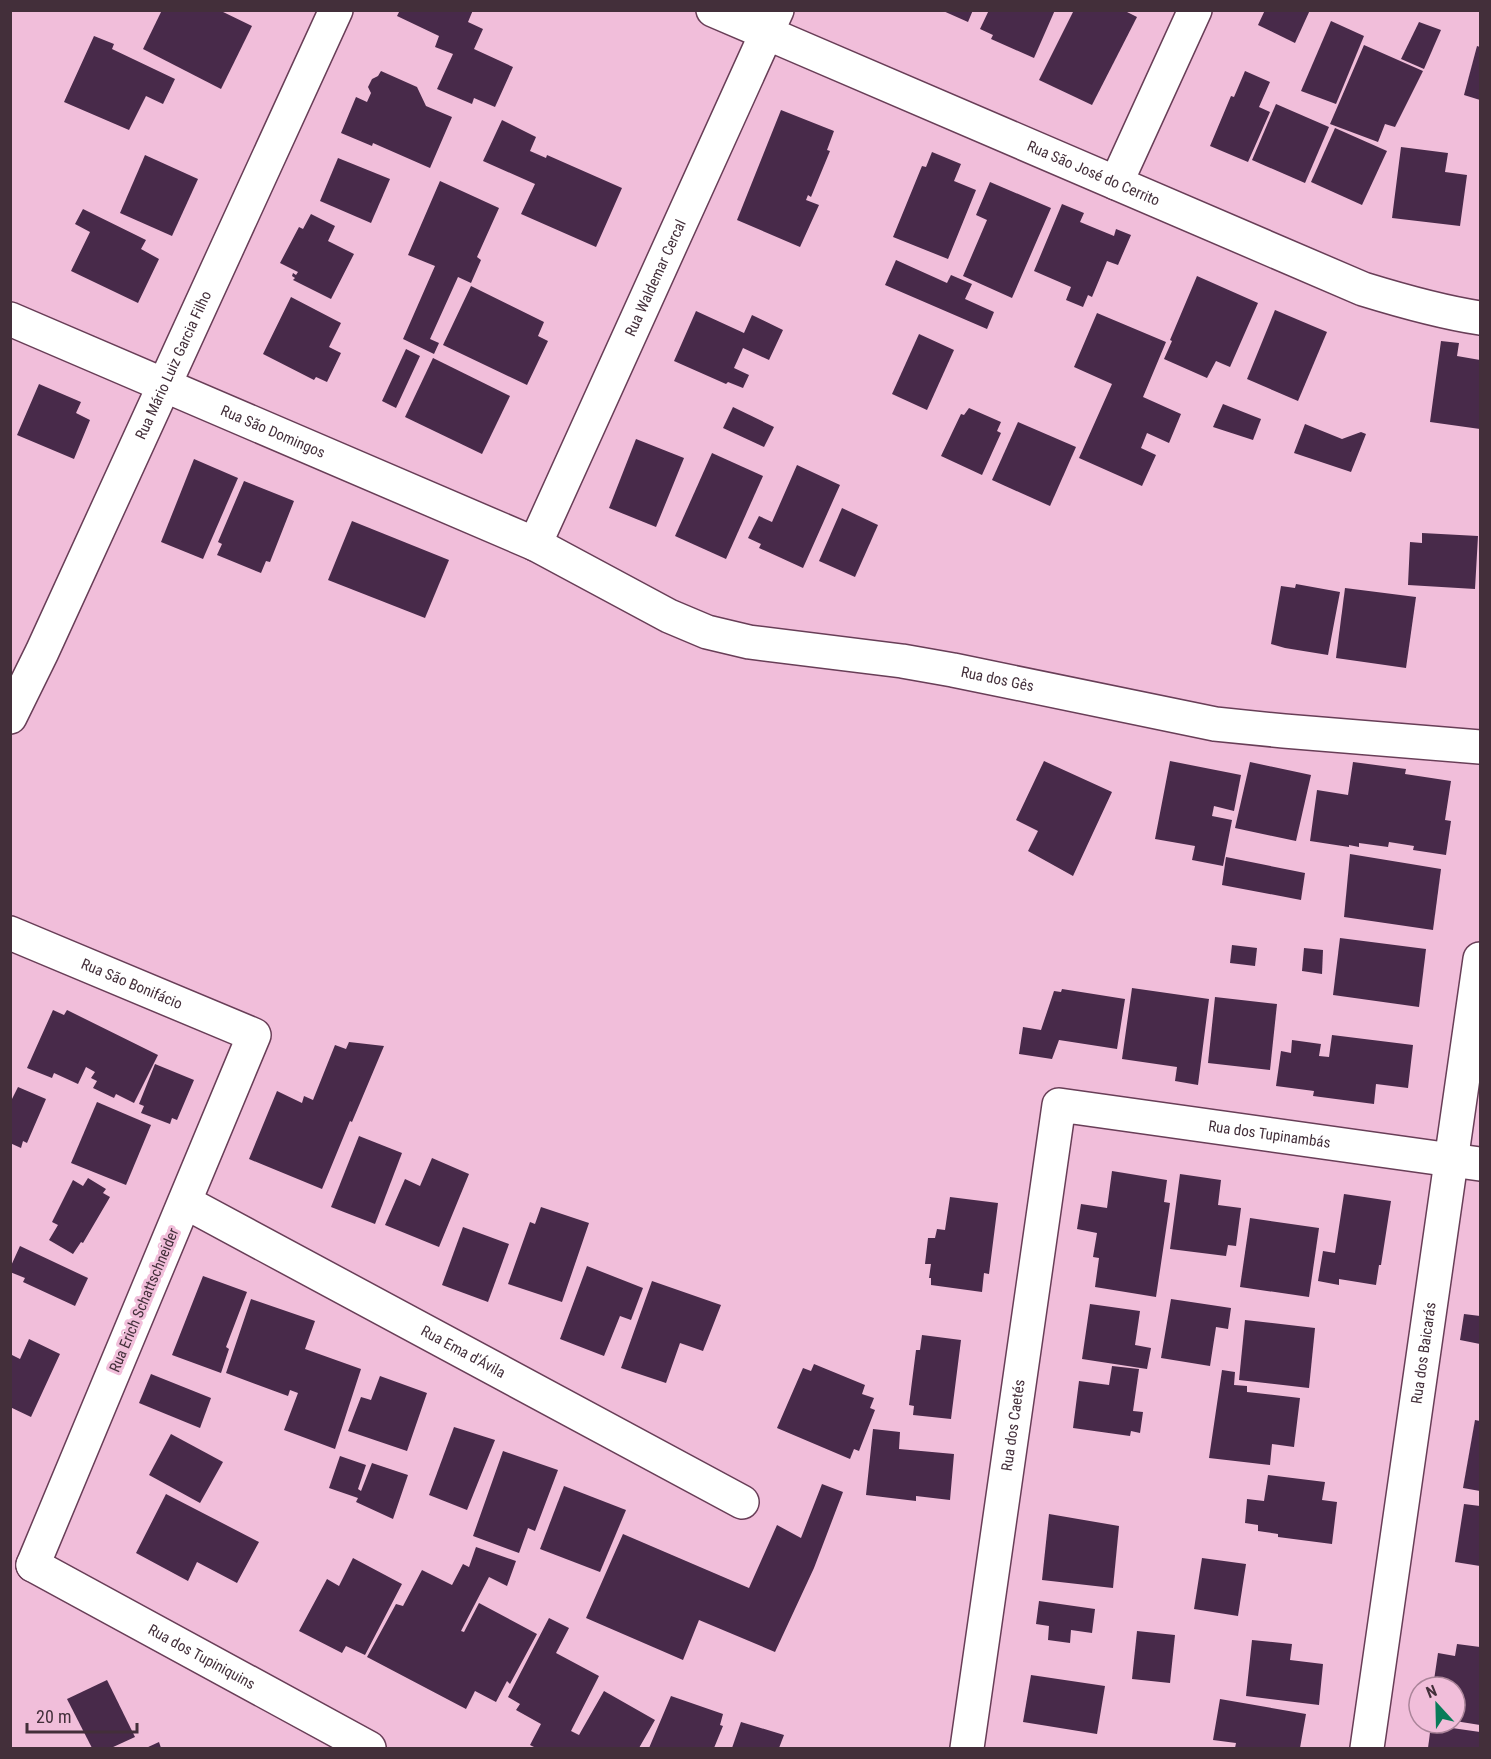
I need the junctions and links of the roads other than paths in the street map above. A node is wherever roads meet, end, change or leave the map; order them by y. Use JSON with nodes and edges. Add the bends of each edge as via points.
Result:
{"nodes":[{"id":1,"x":336,"y":10,"type":"edge"},
{"id":2,"x":712,"y":10,"type":"edge"},
{"id":3,"x":1195,"y":10,"type":"edge"},
{"id":4,"x":772,"y":22,"type":"edge"},
{"id":5,"x":1116,"y":183,"type":"junction"},
{"id":6,"x":1480,"y":318,"type":"edge"},
{"id":7,"x":10,"y":319,"type":"edge"},
{"id":8,"x":164,"y":385,"type":"junction"},
{"id":9,"x":535,"y":544,"type":"junction"},
{"id":10,"x":10,"y":717,"type":"edge"},
{"id":11,"x":1480,"y":747,"type":"edge"},
{"id":12,"x":10,"y":933,"type":"edge"},
{"id":13,"x":1480,"y":959,"type":"edge"},
{"id":14,"x":254,"y":1035,"type":"joint"},
{"id":15,"x":1059,"y":1104,"type":"joint"},
{"id":16,"x":1466,"y":1162,"type":"edge"},
{"id":17,"x":185,"y":1202,"type":"junction"},
{"id":18,"x":742,"y":1502,"type":"dead end"},
{"id":19,"x":22,"y":1570,"type":"edge"},
{"id":20,"x":369,"y":1749,"type":"edge"},
{"id":21,"x":967,"y":1749,"type":"edge"},
{"id":22,"x":1367,"y":1749,"type":"edge"}],
"edges":[{"from":1,"to":8,"type":"street","name":"Rua Mário Luiz Garcia Filho"},
{"from":2,"to":4,"type":"street","name":"Rua São José do Cerrito"},
{"from":3,"to":5,"type":"street"},
{"from":4,"to":5,"type":"street","name":"Rua São José do Cerrito"},
{"from":4,"to":9,"type":"street","name":"Rua Waldemar Cercal"},
{"from":5,"to":6,"type":"street","name":"Rua São José do Cerrito","via":[[1363,289],[1445,313]]},
{"from":7,"to":8,"type":"street","name":"Rua São Domingos"},
{"from":8,"to":9,"type":"street","name":"Rua São Domingos"},
{"from":8,"to":10,"type":"street","name":"Rua Mário Luiz Garcia Filho"},
{"from":9,"to":11,"type":"street","name":"Rua dos Gês","via":[[669,616],[707,632],[749,642],[965,672],[1215,724]]},
{"from":12,"to":14,"type":"street","name":"Rua São Bonifácio"},
{"from":13,"to":16,"type":"street","name":"Rua dos Baicarás"},
{"from":14,"to":17,"type":"street","name":"Rua Erich Schattschneider"},
{"from":15,"to":16,"type":"street","name":"Rua dos Tupinambás"},
{"from":15,"to":21,"type":"street","name":"Rua dos Caetés"},
{"from":16,"to":22,"type":"street","name":"Rua dos Baicarás"},
{"from":17,"to":18,"type":"street","name":"Rua Ema d'Ávila"},
{"from":17,"to":19,"type":"street","name":"Rua Erich Schattschneider"},
{"from":19,"to":20,"type":"street","name":"Rua dos Tupiniquins"}]}
